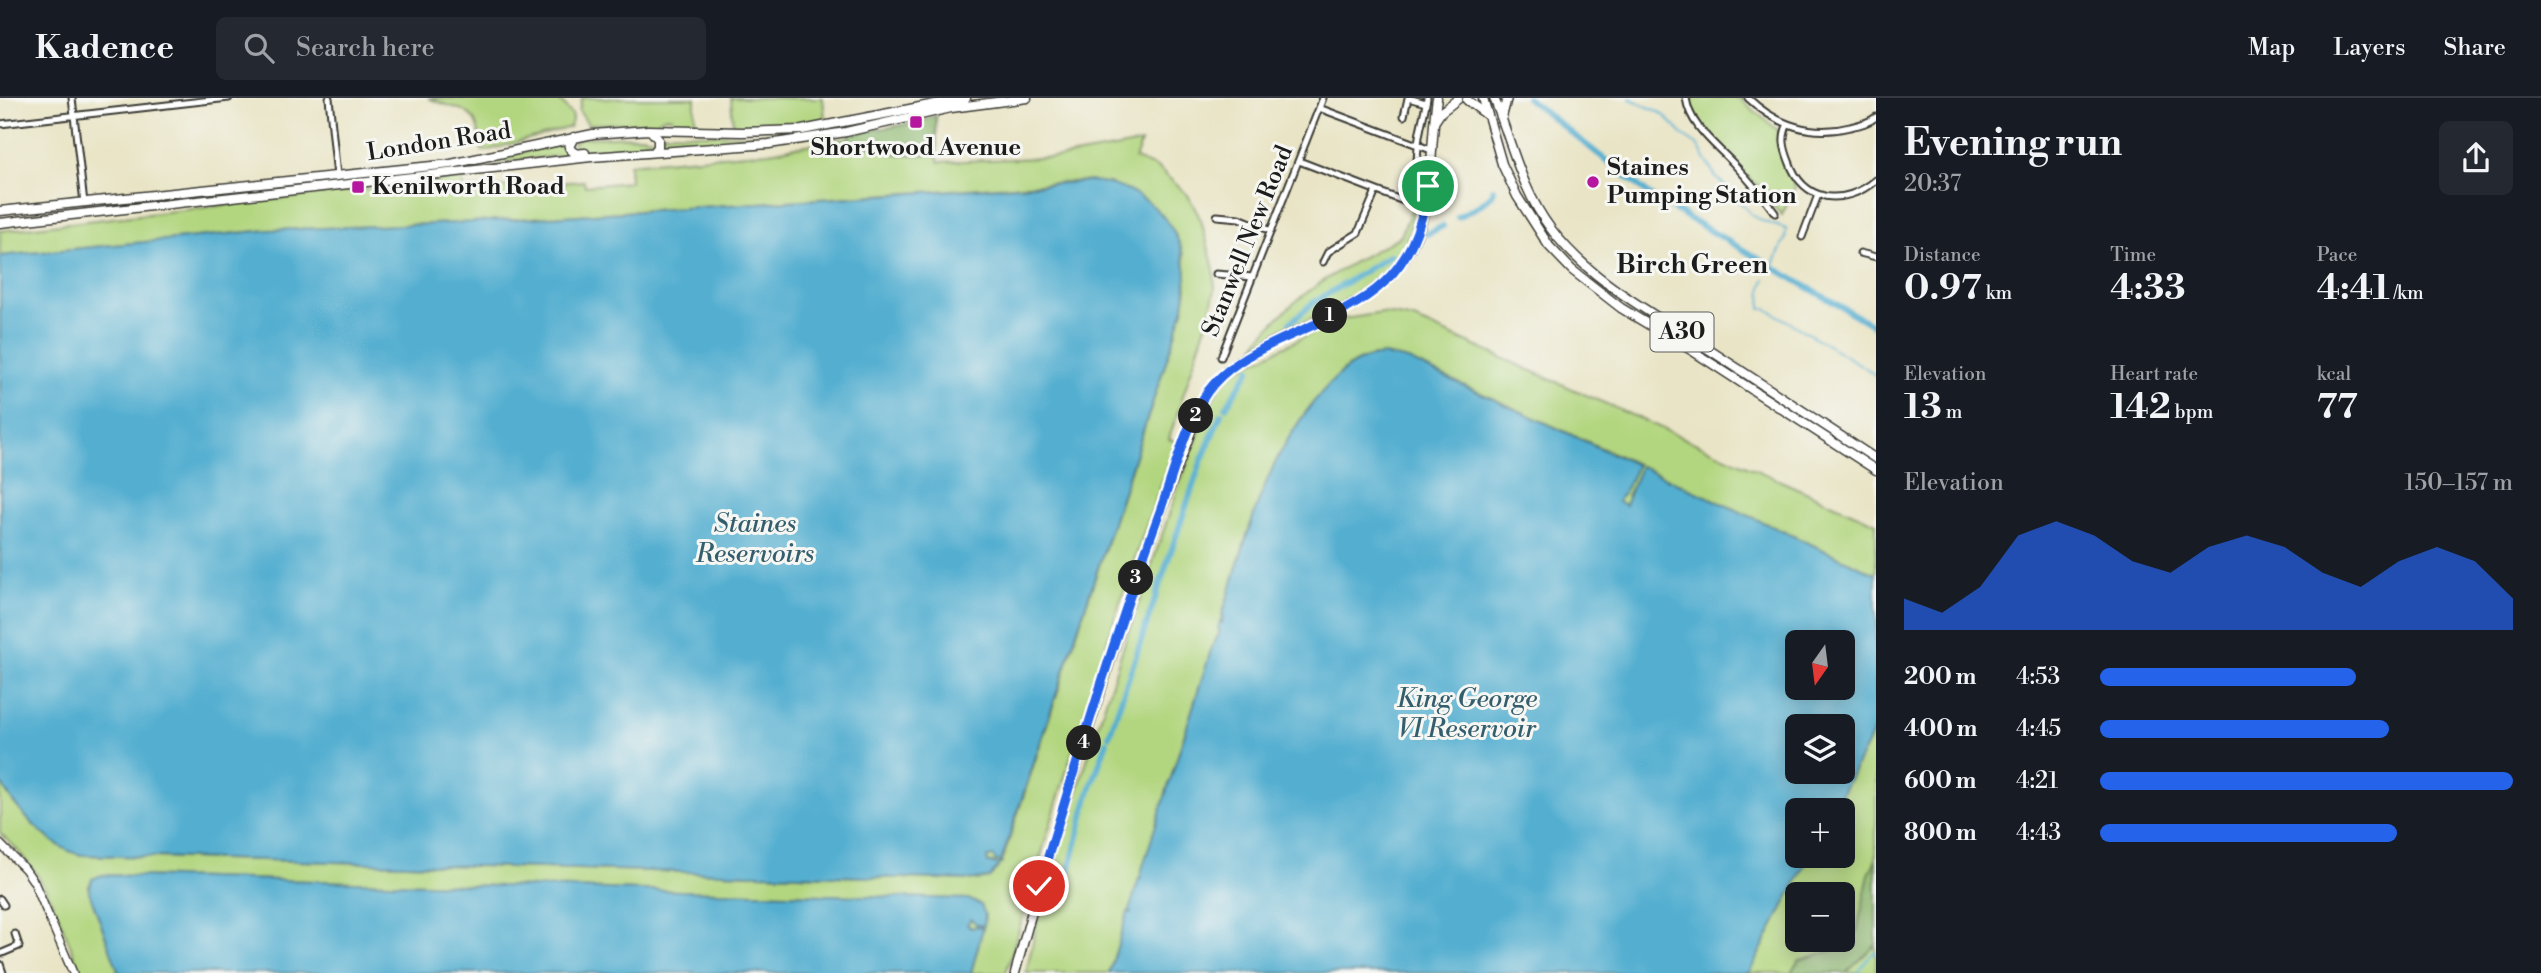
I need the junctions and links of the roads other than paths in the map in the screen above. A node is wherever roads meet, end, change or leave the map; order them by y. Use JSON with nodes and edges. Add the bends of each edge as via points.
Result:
{"nodes":[{"id":1,"x":72,"y":98,"type":"edge"},
{"id":2,"x":229,"y":98,"type":"edge"},
{"id":3,"x":329,"y":98,"type":"edge"},
{"id":4,"x":966,"y":98,"type":"edge"},
{"id":5,"x":1027,"y":98,"type":"edge"},
{"id":6,"x":1323,"y":98,"type":"edge"},
{"id":7,"x":1408,"y":98,"type":"edge"},
{"id":8,"x":1437,"y":98,"type":"edge"},
{"id":9,"x":1483,"y":98,"type":"edge"},
{"id":10,"x":1494,"y":98,"type":"edge"},
{"id":11,"x":1507,"y":98,"type":"edge"},
{"id":12,"x":1686,"y":98,"type":"edge"},
{"id":13,"x":1748,"y":98,"type":"edge"},
{"id":14,"x":221,"y":99,"type":"edge"},
{"id":15,"x":1463,"y":99,"type":"edge"},
{"id":16,"x":1427,"y":101,"type":"edge"},
{"id":17,"x":1319,"y":108,"type":"junction"},
{"id":18,"x":74,"y":116,"type":"junction"},
{"id":19,"x":1404,"y":116,"type":"dead end"},
{"id":20,"x":1490,"y":117,"type":"junction"},
{"id":21,"x":1502,"y":117,"type":"junction"},
{"id":22,"x":1875,"y":121,"type":"edge"},
{"id":23,"x":1433,"y":123,"type":"junction"},
{"id":24,"x":0,"y":124,"type":"edge"},
{"id":25,"x":1788,"y":124,"type":"junction"},
{"id":26,"x":648,"y":130,"type":"junction"},
{"id":27,"x":574,"y":137,"type":"junction"},
{"id":28,"x":1418,"y":147,"type":"junction"},
{"id":29,"x":1430,"y":150,"type":"junction"},
{"id":30,"x":654,"y":152,"type":"junction"},
{"id":31,"x":636,"y":153,"type":"junction"},
{"id":32,"x":1298,"y":161,"type":"junction"},
{"id":33,"x":337,"y":176,"type":"junction"},
{"id":34,"x":1875,"y":183,"type":"edge"},
{"id":35,"x":1376,"y":191,"type":"junction"},
{"id":36,"x":1818,"y":195,"type":"junction"},
{"id":37,"x":84,"y":204,"type":"junction"},
{"id":38,"x":1240,"y":210,"type":"dead end"},
{"id":39,"x":0,"y":211,"type":"edge"},
{"id":40,"x":1775,"y":212,"type":"dead end"},
{"id":41,"x":1217,"y":216,"type":"dead end"},
{"id":42,"x":1239,"y":218,"type":"junction"},
{"id":43,"x":0,"y":223,"type":"edge"},
{"id":44,"x":1805,"y":230,"type":"junction"},
{"id":45,"x":1271,"y":231,"type":"junction"},
{"id":46,"x":1813,"y":233,"type":"dead end"},
{"id":47,"x":1802,"y":237,"type":"dead end"},
{"id":48,"x":1860,"y":253,"type":"dead end"},
{"id":49,"x":1876,"y":257,"type":"edge"},
{"id":50,"x":1323,"y":262,"type":"dead end"},
{"id":51,"x":1216,"y":274,"type":"dead end"},
{"id":52,"x":1233,"y":276,"type":"junction"},
{"id":53,"x":1253,"y":277,"type":"junction"},
{"id":54,"x":1232,"y":285,"type":"dead end"},
{"id":55,"x":1221,"y":357,"type":"dead end"},
{"id":56,"x":1876,"y":458,"type":"edge"},
{"id":57,"x":1876,"y":470,"type":"edge"},
{"id":58,"x":0,"y":844,"type":"edge"},
{"id":59,"x":0,"y":898,"type":"edge"},
{"id":60,"x":4,"y":905,"type":"dead end"},
{"id":61,"x":15,"y":934,"type":"dead end"},
{"id":62,"x":0,"y":954,"type":"edge"},
{"id":63,"x":73,"y":973,"type":"edge"},
{"id":64,"x":1015,"y":973,"type":"edge"}],
"edges":[{"from":1,"to":18,"type":"street"},
{"from":2,"to":14,"type":"street"},
{"from":3,"to":33,"type":"street"},
{"from":4,"to":26,"type":"main road","name":"London Road","via":[[802,130]]},
{"from":5,"to":30,"type":"main road","via":[[951,108],[796,141]]},
{"from":6,"to":17,"type":"street","name":"Stanwell New Road"},
{"from":7,"to":16,"type":"street"},
{"from":7,"to":19,"type":"street"},
{"from":8,"to":23,"type":"main road"},
{"from":9,"to":20,"type":"main road","number":"A30"},
{"from":10,"to":21,"type":"main road","number":"A30"},
{"from":11,"to":21,"type":"main road"},
{"from":12,"to":40,"type":"street","via":[[1700,131]]},
{"from":13,"to":25,"type":"street"},
{"from":14,"to":18,"type":"street"},
{"from":15,"to":20,"type":"main road"},
{"from":15,"to":23,"type":"main road","via":[[1441,112]]},
{"from":16,"to":28,"type":"street"},
{"from":17,"to":28,"type":"street"},
{"from":17,"to":32,"type":"street","name":"Stanwell New Road"},
{"from":18,"to":24,"type":"street"},
{"from":18,"to":37,"type":"street"},
{"from":20,"to":57,"type":"main road","number":"A30","via":[[1502,164],[1517,197],[1549,246],[1572,270],[1621,308]]},
{"from":21,"to":56,"type":"main road","number":"A30","via":[[1528,192],[1569,251],[1624,295]]},
{"from":22,"to":25,"type":"street","via":[[1832,131]]},
{"from":23,"to":29,"type":"main road"},
{"from":25,"to":36,"type":"street","via":[[1783,140],[1792,173],[1803,187]]},
{"from":26,"to":27,"type":"main road","name":"London Road"},
{"from":26,"to":30,"type":"main road","via":[[659,139]]},
{"from":27,"to":31,"type":"main road","via":[[569,147],[577,154]]},
{"from":27,"to":33,"type":"main road","name":"London Road","via":[[476,160]]},
{"from":28,"to":29,"type":"street"},
{"from":28,"to":35,"type":"street","via":[[1409,200]]},
{"from":29,"to":64,"type":"main road","via":[[1421,223],[1397,270],[1360,300],[1245,358],[1222,375],[1205,396],[1137,576]]},
{"from":30,"to":31,"type":"main road"},
{"from":31,"to":43,"type":"main road"},
{"from":32,"to":35,"type":"street"},
{"from":32,"to":45,"type":"street","name":"Stanwell New Road"},
{"from":33,"to":37,"type":"main road","name":"London Road"},
{"from":34,"to":36,"type":"street","via":[[1850,195]]},
{"from":35,"to":50,"type":"street","via":[[1358,233],[1328,252]]},
{"from":36,"to":44,"type":"street"},
{"from":37,"to":39,"type":"main road","name":"London Road"},
{"from":38,"to":42,"type":"street"},
{"from":41,"to":42,"type":"street"},
{"from":42,"to":45,"type":"street"},
{"from":44,"to":46,"type":"street"},
{"from":44,"to":47,"type":"street"},
{"from":45,"to":53,"type":"street","name":"Stanwell New Road"},
{"from":48,"to":49,"type":"street"},
{"from":51,"to":52,"type":"street"},
{"from":52,"to":53,"type":"street"},
{"from":52,"to":54,"type":"street"},
{"from":53,"to":55,"type":"street","name":"Stanwell New Road"},
{"from":58,"to":63,"type":"main road","via":[[34,882]]},
{"from":59,"to":60,"type":"street"},
{"from":61,"to":62,"type":"street","via":[[19,946]]}]}
